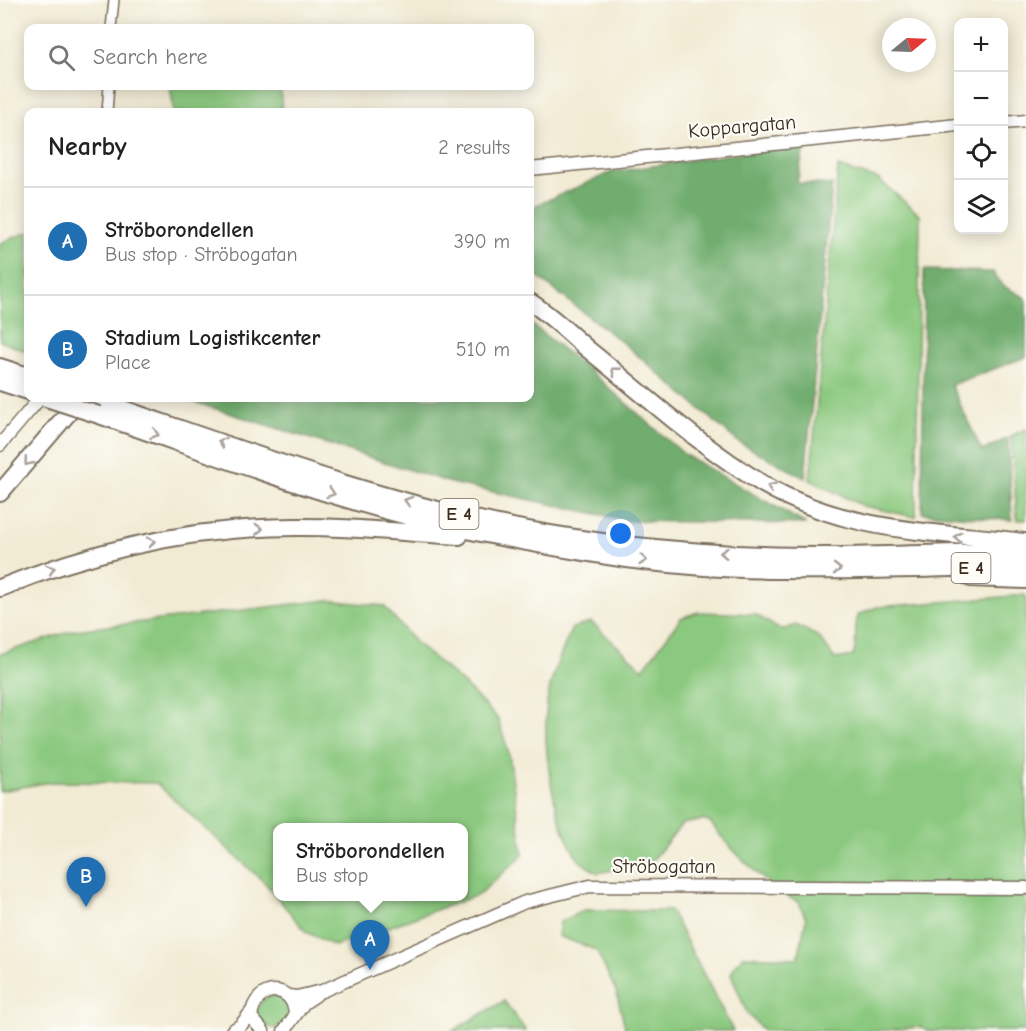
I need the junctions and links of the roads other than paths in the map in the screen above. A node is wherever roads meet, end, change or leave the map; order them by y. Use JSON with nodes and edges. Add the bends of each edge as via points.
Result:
{"nodes":[{"id":1,"x":114,"y":0,"type":"edge"},
{"id":2,"x":111,"y":24,"type":"edge"},
{"id":3,"x":109,"y":90,"type":"edge"},
{"id":4,"x":107,"y":108,"type":"edge"},
{"id":5,"x":1026,"y":122,"type":"edge"},
{"id":6,"x":1008,"y":123,"type":"edge"},
{"id":7,"x":954,"y":125,"type":"edge"},
{"id":8,"x":534,"y":169,"type":"edge"},
{"id":9,"x":534,"y":305,"type":"edge"},
{"id":10,"x":0,"y":367,"type":"edge"},
{"id":11,"x":19,"y":382,"type":"edge"},
{"id":12,"x":37,"y":402,"type":"edge"},
{"id":13,"x":67,"y":402,"type":"edge"},
{"id":14,"x":79,"y":402,"type":"edge"},
{"id":15,"x":96,"y":402,"type":"edge"},
{"id":16,"x":104,"y":409,"type":"junction"},
{"id":17,"x":0,"y":444,"type":"edge"},
{"id":18,"x":0,"y":493,"type":"edge"},
{"id":19,"x":523,"y":540,"type":"junction"},
{"id":20,"x":1026,"y":542,"type":"edge"},
{"id":21,"x":1026,"y":551,"type":"edge"},
{"id":22,"x":1026,"y":566,"type":"edge"},
{"id":23,"x":916,"y":569,"type":"junction"},
{"id":24,"x":1026,"y":580,"type":"edge"},
{"id":25,"x":0,"y":588,"type":"edge"},
{"id":26,"x":1026,"y":888,"type":"edge"},
{"id":27,"x":322,"y":991,"type":"junction"},
{"id":28,"x":288,"y":996,"type":"junction"},
{"id":29,"x":252,"y":1011,"type":"junction"},
{"id":30,"x":295,"y":1016,"type":"junction"},
{"id":31,"x":261,"y":1029,"type":"edge"},
{"id":32,"x":233,"y":1031,"type":"edge"},
{"id":33,"x":284,"y":1031,"type":"edge"}],
"edges":[{"from":1,"to":2,"type":"street"},
{"from":3,"to":4,"type":"street"},
{"from":5,"to":6,"type":"street"},
{"from":7,"to":8,"type":"street","name":"Koppargatan"},
{"from":20,"to":9,"type":"highway","one_way":true,"via":[[904,531],[859,522],[765,485],[716,452]]},
{"from":10,"to":11,"type":"highway"},
{"from":12,"to":17,"type":"street"},
{"from":13,"to":16,"type":"highway","number":"E 4","bridge":true},
{"from":14,"to":18,"type":"highway","one_way":true},
{"from":15,"to":16,"type":"highway","number":"E 4"},
{"from":16,"to":19,"type":"highway","number":"E 4","one_way":true,"via":[[351,500]]},
{"from":21,"to":16,"type":"highway","number":"E 4","one_way":true,"via":[[763,555],[545,533],[437,509]]},
{"from":19,"to":23,"type":"highway","number":"E 4","one_way":true,"via":[[674,564]]},
{"from":25,"to":19,"type":"highway","one_way":true,"via":[[102,553],[237,530],[360,529]]},
{"from":22,"to":23,"type":"highway","number":"E 4"},
{"from":23,"to":24,"type":"highway","via":[[965,578]]},
{"from":26,"to":27,"type":"street","name":"Ströbogatan","via":[[590,886],[525,902]]},
{"from":27,"to":28,"type":"street","name":"Ströbogatan"},
{"from":27,"to":30,"type":"street","name":"Ströbogatan","via":[[304,1003]]},
{"from":28,"to":29,"type":"street","name":"Ströbogatan","via":[[274,990],[264,992]]},
{"from":28,"to":30,"type":"street"},
{"from":29,"to":31,"type":"street","via":[[253,1022]]},
{"from":29,"to":32,"type":"street"},
{"from":30,"to":33,"type":"street","name":"Ströbogatan"},
{"from":31,"to":32,"type":"street"}]}
